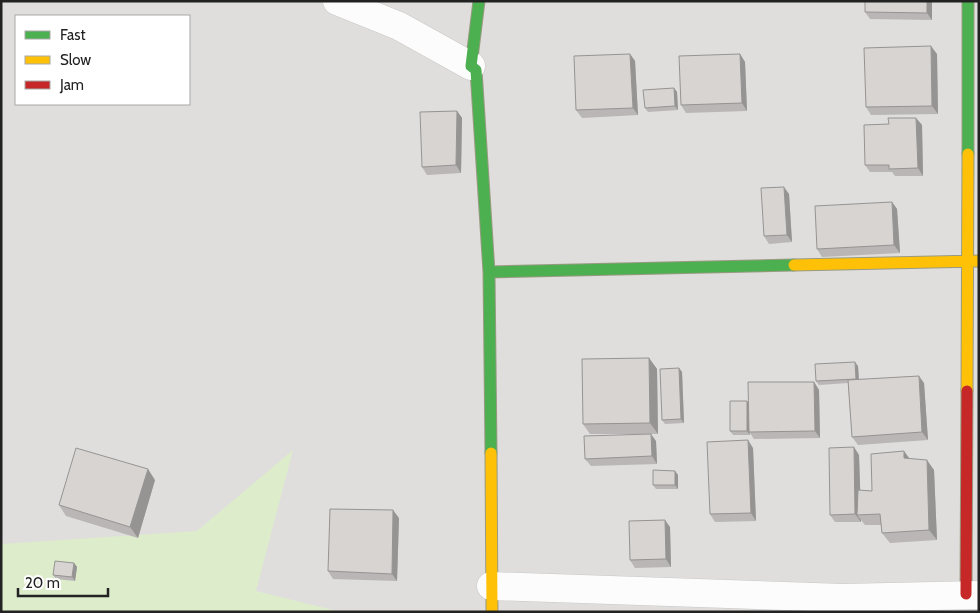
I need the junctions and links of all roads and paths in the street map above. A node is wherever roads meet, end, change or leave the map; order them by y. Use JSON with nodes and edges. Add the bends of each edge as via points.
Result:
{"nodes":[{"id":1,"x":337,"y":1,"type":"edge"},
{"id":2,"x":479,"y":1,"type":"edge"},
{"id":3,"x":968,"y":1,"type":"edge"},
{"id":4,"x":471,"y":66,"type":"junction"},
{"id":5,"x":974,"y":260,"type":"edge"},
{"id":6,"x":490,"y":272,"type":"junction"},
{"id":7,"x":972,"y":595,"type":"edge"},
{"id":8,"x":491,"y":599,"type":"edge"},
{"id":9,"x":842,"y":605,"type":"edge"}],
"edges":[{"from":1,"to":4,"type":"street","via":[[399,26]]},
{"from":2,"to":4,"type":"main road"},
{"from":3,"to":5,"type":"main road"},
{"from":4,"to":6,"type":"main road","via":[[476,70]]},
{"from":5,"to":6,"type":"main road"},
{"from":5,"to":7,"type":"main road"},
{"from":6,"to":8,"type":"main road"},
{"from":7,"to":9,"type":"street"},
{"from":8,"to":9,"type":"street"}]}
